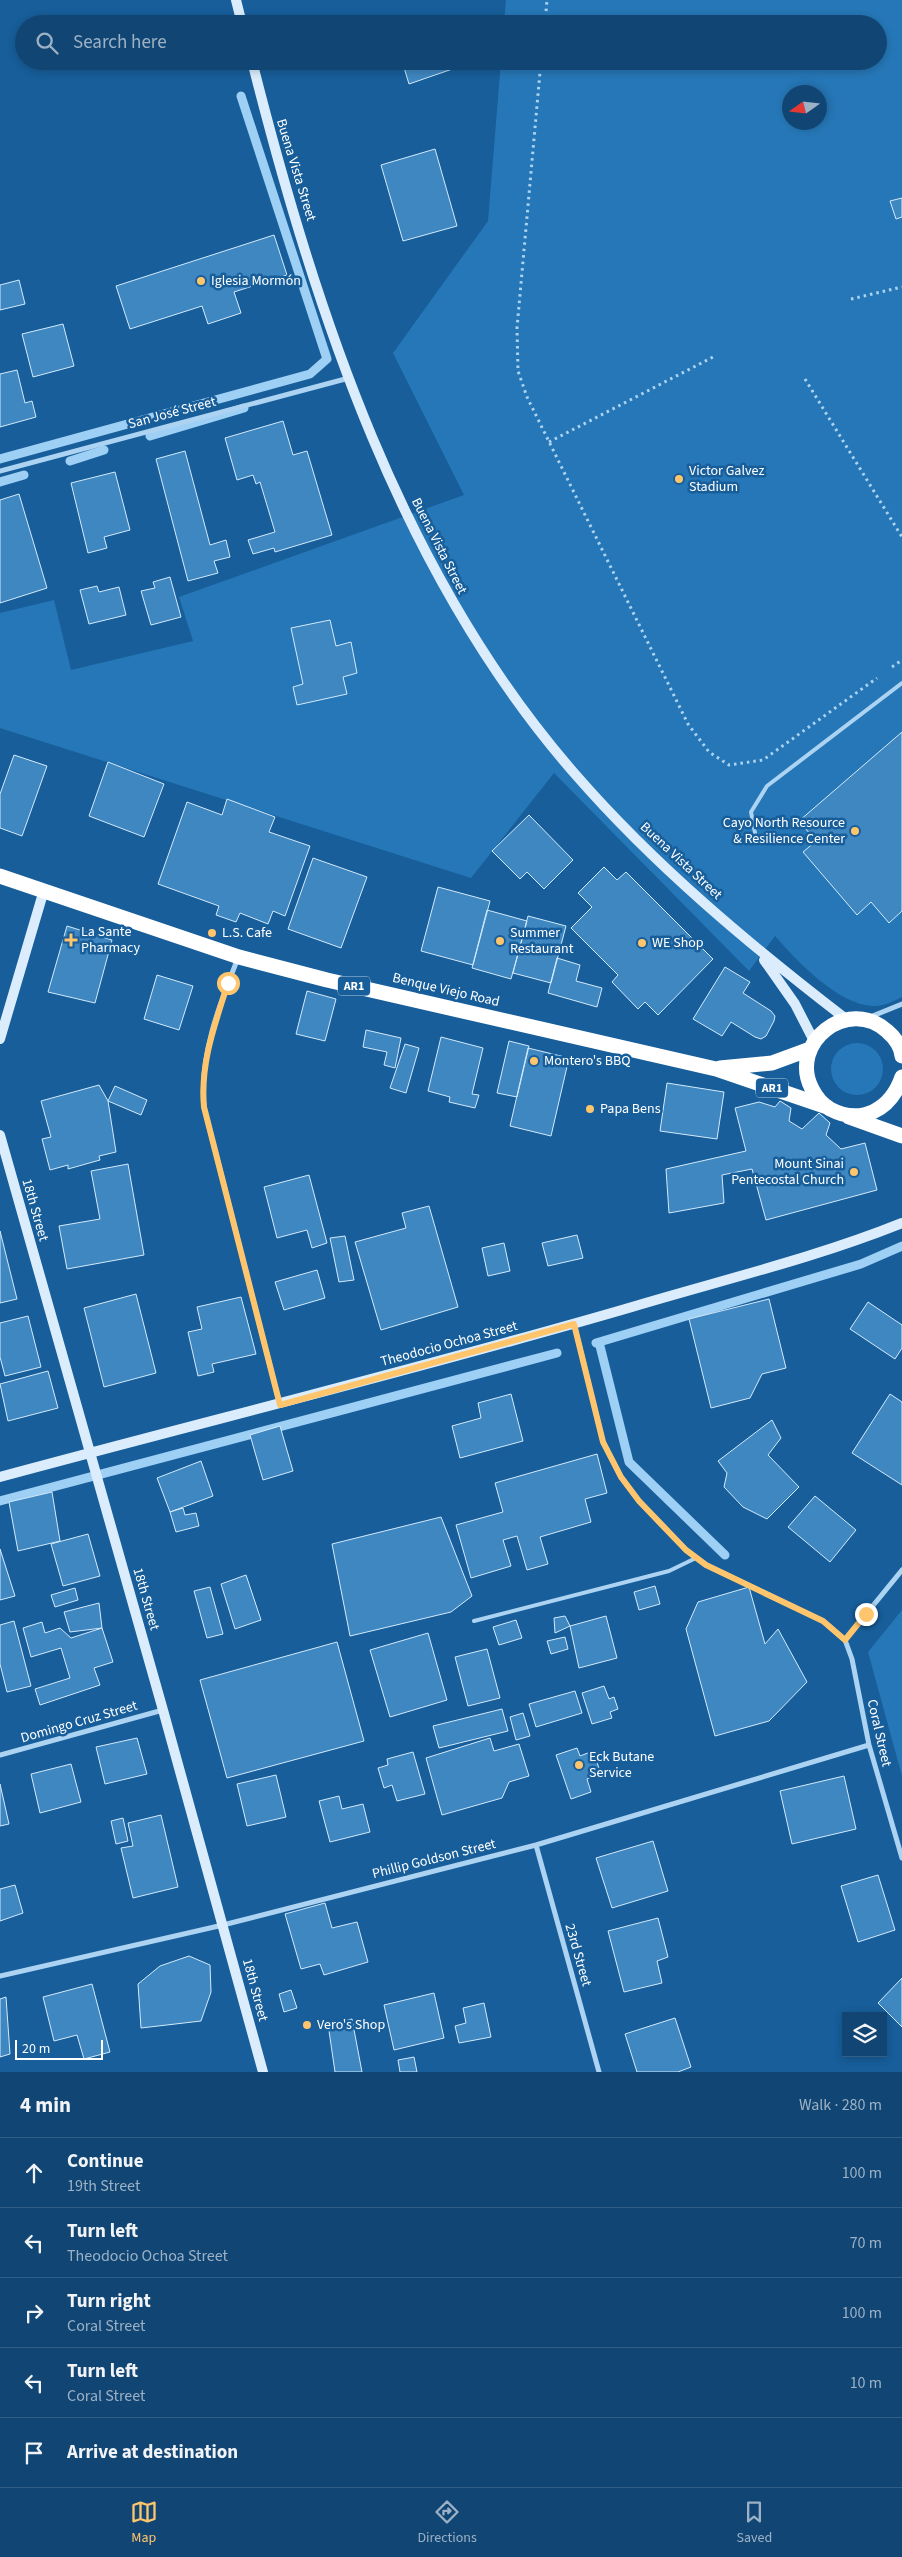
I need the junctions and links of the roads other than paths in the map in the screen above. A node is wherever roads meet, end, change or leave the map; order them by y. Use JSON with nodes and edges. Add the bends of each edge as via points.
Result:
{"nodes":[{"id":1,"x":236,"y":0,"type":"edge"},
{"id":2,"x":240,"y":15,"type":"edge"},
{"id":3,"x":254,"y":70,"type":"edge"},
{"id":4,"x":349,"y":378,"type":"junction"},
{"id":5,"x":0,"y":471,"type":"edge"},
{"id":6,"x":902,"y":683,"type":"edge"},
{"id":7,"x":754,"y":833,"type":"dead end"},
{"id":8,"x":0,"y":876,"type":"edge"},
{"id":9,"x":44,"y":890,"type":"junction"},
{"id":10,"x":758,"y":951,"type":"junction"},
{"id":11,"x":239,"y":957,"type":"junction"},
{"id":12,"x":902,"y":1004,"type":"edge"},
{"id":13,"x":846,"y":1019,"type":"junction"},
{"id":14,"x":864,"y":1019,"type":"junction"},
{"id":15,"x":0,"y":1039,"type":"edge"},
{"id":16,"x":812,"y":1045,"type":"junction"},
{"id":17,"x":902,"y":1052,"type":"edge"},
{"id":18,"x":902,"y":1056,"type":"edge"},
{"id":19,"x":716,"y":1069,"type":"junction"},
{"id":20,"x":902,"y":1077,"type":"edge"},
{"id":21,"x":834,"y":1111,"type":"junction"},
{"id":22,"x":0,"y":1135,"type":"edge"},
{"id":23,"x":902,"y":1136,"type":"edge"},
{"id":24,"x":902,"y":1222,"type":"edge"},
{"id":25,"x":574,"y":1324,"type":"junction"},
{"id":26,"x":280,"y":1405,"type":"junction"},
{"id":27,"x":89,"y":1453,"type":"junction"},
{"id":28,"x":0,"y":1477,"type":"edge"},
{"id":29,"x":696,"y":1558,"type":"junction"},
{"id":30,"x":902,"y":1570,"type":"edge"},
{"id":31,"x":474,"y":1621,"type":"dead end"},
{"id":32,"x":845,"y":1640,"type":"junction"},
{"id":33,"x":163,"y":1710,"type":"junction"},
{"id":34,"x":869,"y":1745,"type":"junction"},
{"id":35,"x":0,"y":1755,"type":"edge"},
{"id":36,"x":536,"y":1845,"type":"junction"},
{"id":37,"x":902,"y":1858,"type":"edge"},
{"id":38,"x":223,"y":1925,"type":"junction"},
{"id":39,"x":0,"y":1976,"type":"edge"},
{"id":40,"x":263,"y":2072,"type":"edge"},
{"id":41,"x":599,"y":2072,"type":"edge"}],
"edges":[{"from":1,"to":2,"type":"street"},
{"from":3,"to":4,"type":"street","name":"Buena Vista Street","via":[[274,149]]},
{"from":4,"to":5,"type":"street","name":"San José Street"},
{"from":4,"to":10,"type":"street","name":"Buena Vista Street","via":[[434,571],[482,652],[573,772],[609,811]]},
{"from":6,"to":7,"type":"lane","via":[[767,786],[751,812]]},
{"from":8,"to":9,"type":"highway","name":"Benque Viejo Road","number":"AR1"},
{"from":9,"to":11,"type":"highway","name":"Benque Viejo Road","number":"AR1"},
{"from":9,"to":15,"type":"street"},
{"from":10,"to":13,"type":"street","name":"Buena Vista Street"},
{"from":10,"to":16,"type":"street","name":"Buena Vista Street","via":[[796,1004]]},
{"from":11,"to":19,"type":"highway","name":"Benque Viejo Road","number":"AR1"},
{"from":11,"to":26,"type":"street","via":[[204,1062],[204,1107]]},
{"from":12,"to":14,"type":"street"},
{"from":13,"to":14,"type":"highway"},
{"from":13,"to":16,"type":"highway","via":[[828,1026]]},
{"from":14,"to":17,"type":"highway","via":[[880,1025],[894,1037]]},
{"from":16,"to":19,"type":"highway","name":"Benque Viejo Road","number":"AR1","via":[[772,1062]]},
{"from":16,"to":21,"type":"highway","via":[[806,1065],[808,1081],[816,1096]]},
{"from":17,"to":18,"type":"highway"},
{"from":19,"to":21,"type":"highway","name":"Benque Viejo Road","number":"AR1"},
{"from":20,"to":21,"type":"highway","via":[[897,1093],[882,1108],[862,1116]]},
{"from":21,"to":23,"type":"highway","number":"AR1"},
{"from":22,"to":27,"type":"street","name":"18th Street"},
{"from":24,"to":25,"type":"street","name":"Theodocio Ochoa Street","via":[[821,1252]]},
{"from":25,"to":26,"type":"street","name":"Theodocio Ochoa Street"},
{"from":25,"to":29,"type":"street","via":[[603,1442],[621,1477],[639,1501]]},
{"from":26,"to":27,"type":"street","name":"Theodocio Ochoa Street"},
{"from":27,"to":28,"type":"street","name":"Theodocio Ochoa Street"},
{"from":27,"to":33,"type":"street","name":"18th Street"},
{"from":29,"to":31,"type":"lane","via":[[669,1571]]},
{"from":29,"to":32,"type":"street","via":[[823,1621]]},
{"from":30,"to":32,"type":"street"},
{"from":32,"to":34,"type":"street","name":"Coral Street","via":[[852,1659]]},
{"from":33,"to":35,"type":"street","name":"Domingo Cruz Street"},
{"from":33,"to":38,"type":"street","name":"18th Street"},
{"from":34,"to":36,"type":"street","name":"Phillip Goldson Street"},
{"from":34,"to":37,"type":"street","name":"Coral Street"},
{"from":36,"to":38,"type":"street","name":"Phillip Goldson Street"},
{"from":36,"to":41,"type":"street","name":"23rd Street"},
{"from":38,"to":39,"type":"street","name":"Phillip Goldson Street"},
{"from":38,"to":40,"type":"street","name":"18th Street"}]}
